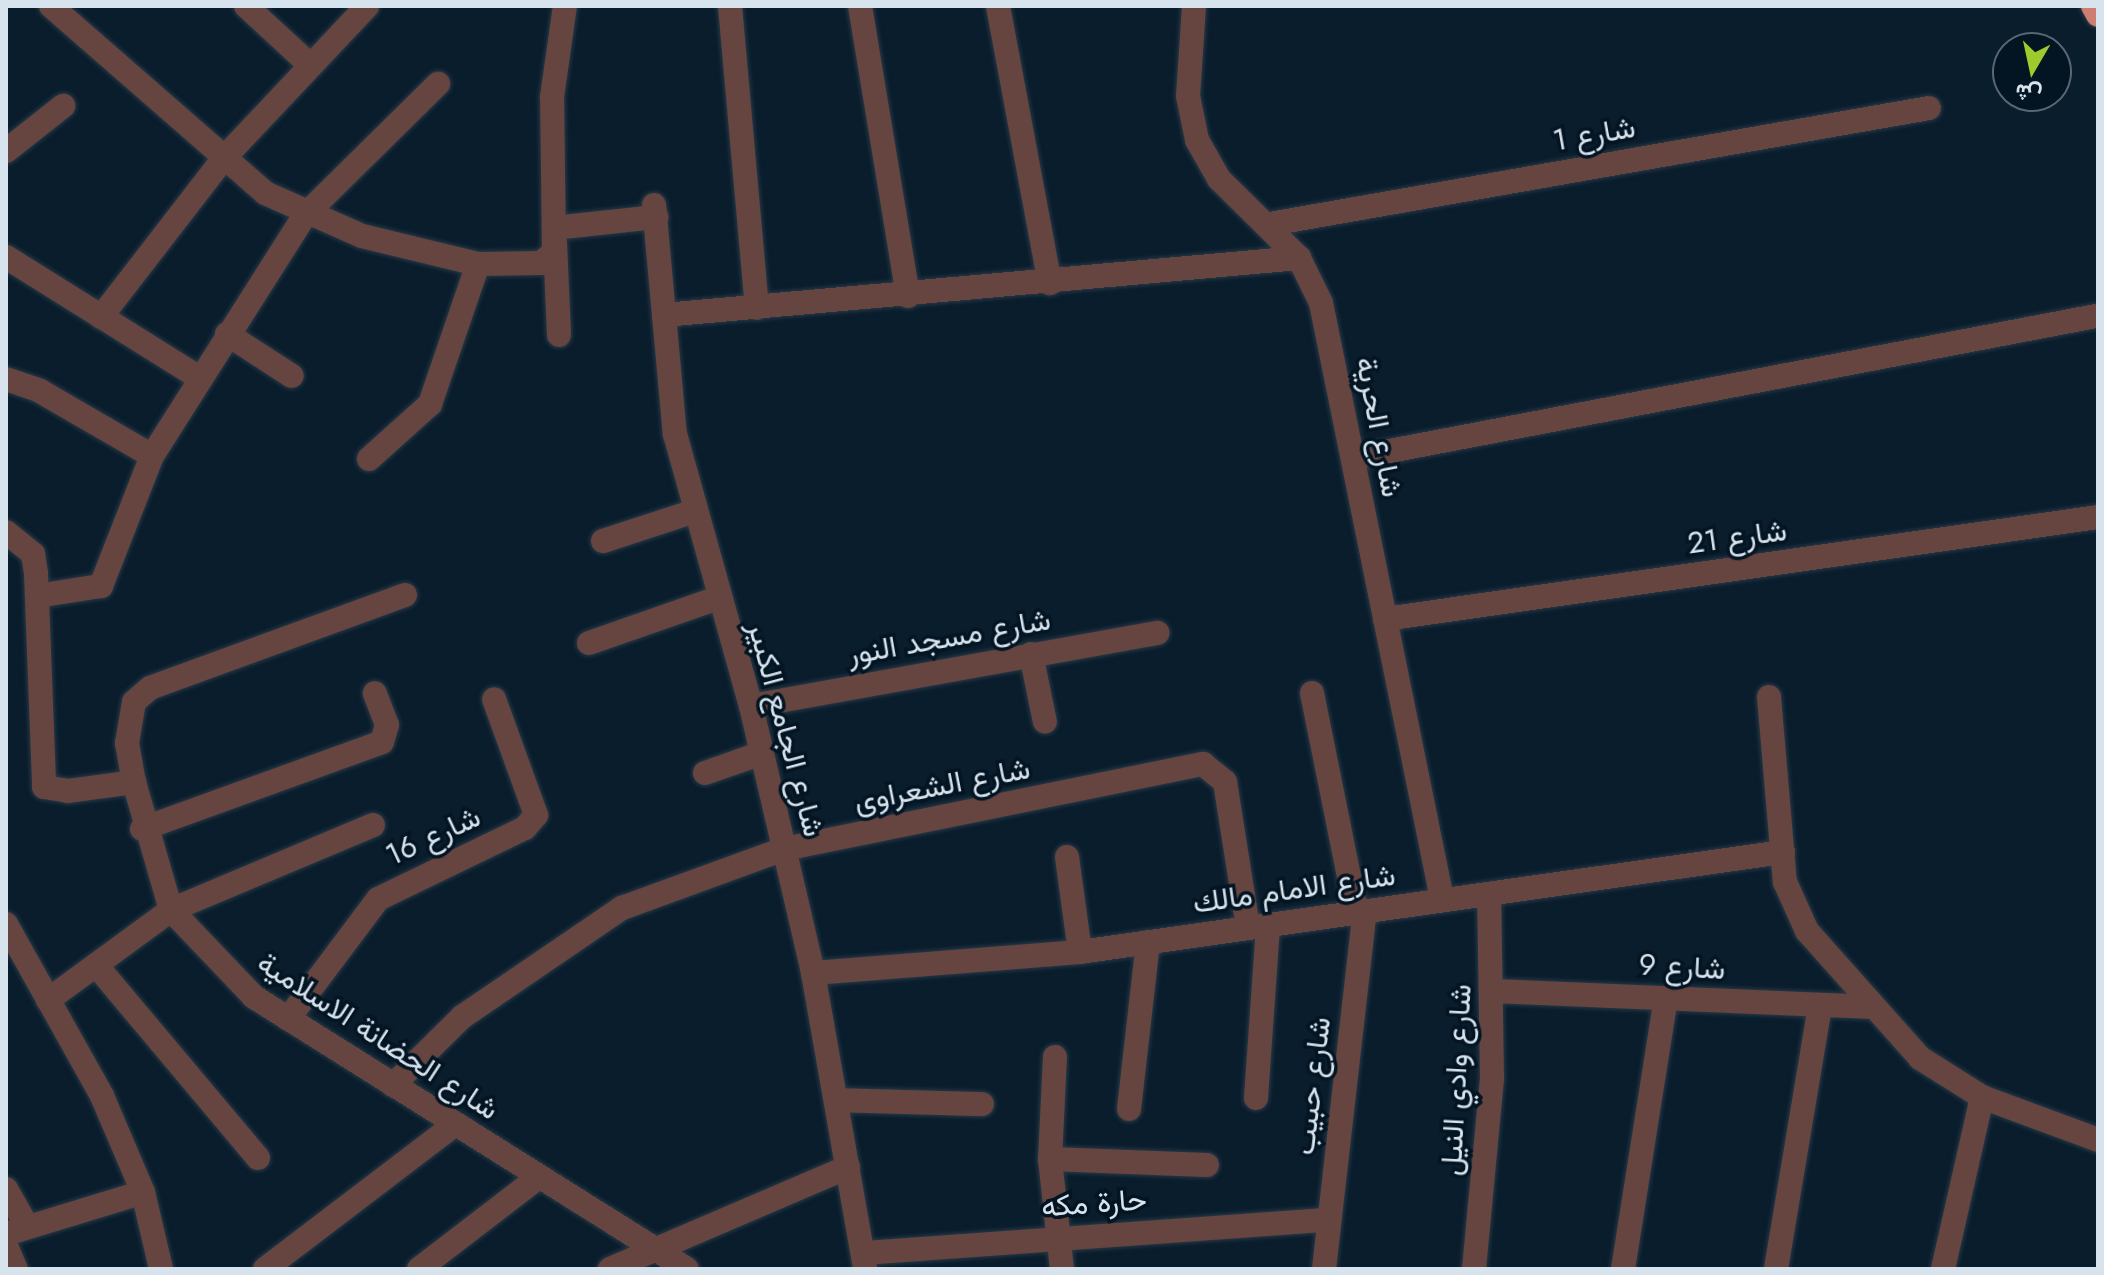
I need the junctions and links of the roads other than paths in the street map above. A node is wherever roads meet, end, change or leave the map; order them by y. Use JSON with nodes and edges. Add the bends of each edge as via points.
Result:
{"nodes":[{"id":1,"x":51,"y":6,"type":"edge"},
{"id":2,"x":246,"y":6,"type":"edge"},
{"id":3,"x":367,"y":6,"type":"edge"},
{"id":4,"x":565,"y":6,"type":"edge"},
{"id":5,"x":730,"y":6,"type":"edge"},
{"id":6,"x":860,"y":6,"type":"edge"},
{"id":7,"x":998,"y":6,"type":"edge"},
{"id":8,"x":1194,"y":6,"type":"edge"},
{"id":9,"x":2093,"y":6,"type":"edge"},
{"id":10,"x":274,"y":15,"type":"edge"},
{"id":11,"x":2098,"y":15,"type":"edge"},
{"id":12,"x":311,"y":66,"type":"junction"},
{"id":13,"x":438,"y":84,"type":"dead end"},
{"id":14,"x":63,"y":106,"type":"dead end"},
{"id":15,"x":1929,"y":108,"type":"dead end"},
{"id":16,"x":6,"y":151,"type":"edge"},
{"id":17,"x":223,"y":159,"type":"junction"},
{"id":18,"x":305,"y":215,"type":"junction"},
{"id":19,"x":1270,"y":224,"type":"junction"},
{"id":20,"x":555,"y":235,"type":"junction"},
{"id":21,"x":6,"y":257,"type":"edge"},
{"id":22,"x":1299,"y":258,"type":"junction"},
{"id":23,"x":478,"y":264,"type":"junction"},
{"id":24,"x":1050,"y":283,"type":"junction"},
{"id":25,"x":908,"y":296,"type":"junction"},
{"id":26,"x":757,"y":308,"type":"junction"},
{"id":27,"x":664,"y":315,"type":"junction"},
{"id":28,"x":2096,"y":316,"type":"edge"},
{"id":29,"x":101,"y":317,"type":"junction"},
{"id":30,"x":227,"y":334,"type":"junction"},
{"id":31,"x":559,"y":335,"type":"dead end"},
{"id":32,"x":292,"y":376,"type":"dead end"},
{"id":33,"x":200,"y":378,"type":"junction"},
{"id":34,"x":6,"y":379,"type":"edge"},
{"id":35,"x":152,"y":456,"type":"junction"},
{"id":36,"x":1353,"y":458,"type":"junction"},
{"id":37,"x":369,"y":459,"type":"dead end"},
{"id":38,"x":695,"y":511,"type":"junction"},
{"id":39,"x":2098,"y":517,"type":"edge"},
{"id":40,"x":6,"y":532,"type":"edge"},
{"id":41,"x":603,"y":541,"type":"dead end"},
{"id":42,"x":405,"y":595,"type":"dead end"},
{"id":43,"x":37,"y":596,"type":"junction"},
{"id":44,"x":718,"y":598,"type":"junction"},
{"id":45,"x":1385,"y":619,"type":"junction"},
{"id":46,"x":1157,"y":633,"type":"dead end"},
{"id":47,"x":589,"y":643,"type":"dead end"},
{"id":48,"x":1031,"y":654,"type":"junction"},
{"id":49,"x":375,"y":693,"type":"dead end"},
{"id":50,"x":1312,"y":693,"type":"dead end"},
{"id":51,"x":1769,"y":697,"type":"dead end"},
{"id":52,"x":494,"y":699,"type":"dead end"},
{"id":53,"x":751,"y":706,"type":"junction"},
{"id":54,"x":1045,"y":722,"type":"dead end"},
{"id":55,"x":762,"y":753,"type":"junction"},
{"id":56,"x":705,"y":773,"type":"dead end"},
{"id":57,"x":134,"y":782,"type":"junction"},
{"id":58,"x":373,"y":825,"type":"dead end"},
{"id":59,"x":142,"y":829,"type":"junction"},
{"id":60,"x":784,"y":849,"type":"junction"},
{"id":61,"x":1783,"y":852,"type":"junction"},
{"id":62,"x":1067,"y":857,"type":"dead end"},
{"id":63,"x":1489,"y":894,"type":"junction"},
{"id":64,"x":1442,"y":899,"type":"junction"},
{"id":65,"x":171,"y":910,"type":"junction"},
{"id":66,"x":1360,"y":912,"type":"junction"},
{"id":67,"x":6,"y":924,"type":"edge"},
{"id":68,"x":1258,"y":926,"type":"junction"},
{"id":69,"x":1148,"y":942,"type":"junction"},
{"id":70,"x":1080,"y":952,"type":"junction"},
{"id":71,"x":96,"y":965,"type":"junction"},
{"id":72,"x":813,"y":973,"type":"junction"},
{"id":73,"x":1494,"y":991,"type":"junction"},
{"id":74,"x":1666,"y":999,"type":"junction"},
{"id":75,"x":48,"y":1000,"type":"junction"},
{"id":76,"x":1820,"y":1006,"type":"junction"},
{"id":77,"x":1868,"y":1007,"type":"junction"},
{"id":78,"x":288,"y":1019,"type":"junction"},
{"id":79,"x":1055,"y":1057,"type":"dead end"},
{"id":80,"x":393,"y":1085,"type":"junction"},
{"id":81,"x":1982,"y":1097,"type":"junction"},
{"id":82,"x":1256,"y":1098,"type":"dead end"},
{"id":83,"x":836,"y":1100,"type":"junction"},
{"id":84,"x":982,"y":1104,"type":"dead end"},
{"id":85,"x":1129,"y":1109,"type":"dead end"},
{"id":86,"x":454,"y":1125,"type":"junction"},
{"id":87,"x":2098,"y":1140,"type":"edge"},
{"id":88,"x":258,"y":1158,"type":"dead end"},
{"id":89,"x":1050,"y":1159,"type":"junction"},
{"id":90,"x":1207,"y":1165,"type":"dead end"},
{"id":91,"x":848,"y":1167,"type":"junction"},
{"id":92,"x":539,"y":1177,"type":"junction"},
{"id":93,"x":6,"y":1189,"type":"edge"},
{"id":94,"x":143,"y":1192,"type":"junction"},
{"id":95,"x":1328,"y":1220,"type":"junction"},
{"id":96,"x":16,"y":1230,"type":"edge"},
{"id":97,"x":1056,"y":1237,"type":"junction"},
{"id":98,"x":6,"y":1246,"type":"edge"},
{"id":99,"x":651,"y":1247,"type":"junction"},
{"id":100,"x":864,"y":1261,"type":"edge"},
{"id":101,"x":16,"y":1269,"type":"edge"},
{"id":102,"x":161,"y":1269,"type":"edge"},
{"id":103,"x":265,"y":1269,"type":"edge"},
{"id":104,"x":419,"y":1269,"type":"edge"},
{"id":105,"x":610,"y":1269,"type":"edge"},
{"id":106,"x":687,"y":1269,"type":"edge"},
{"id":107,"x":1062,"y":1269,"type":"edge"},
{"id":108,"x":1324,"y":1269,"type":"edge"},
{"id":109,"x":1474,"y":1269,"type":"edge"},
{"id":110,"x":1623,"y":1269,"type":"edge"},
{"id":111,"x":1776,"y":1269,"type":"edge"},
{"id":112,"x":1943,"y":1269,"type":"edge"}],
"edges":[{"from":1,"to":17,"type":"street"},
{"from":2,"to":10,"type":"street"},
{"from":3,"to":12,"type":"street"},
{"from":4,"to":20,"type":"street","via":[[552,97]]},
{"from":5,"to":26,"type":"street"},
{"from":6,"to":25,"type":"street"},
{"from":7,"to":24,"type":"street"},
{"from":8,"to":19,"type":"street","name":"شارع الحرية","via":[[1188,96],[1197,140],[1219,179]]},
{"from":9,"to":11,"type":"highway"},
{"from":10,"to":12,"type":"street"},
{"from":12,"to":17,"type":"street"},
{"from":13,"to":18,"type":"street"},
{"from":14,"to":16,"type":"street"},
{"from":15,"to":19,"type":"street","name":"شارع 1"},
{"from":17,"to":18,"type":"street"},
{"from":17,"to":29,"type":"street"},
{"from":18,"to":23,"type":"street"},
{"from":18,"to":30,"type":"street"},
{"from":19,"to":22,"type":"street","name":"شارع الحرية"},
{"from":20,"to":23,"type":"street","via":[[541,263]]},
{"from":20,"to":27,"type":"street","name":"شارع الجامع الكبير","via":[[655,211]]},
{"from":20,"to":31,"type":"street"},
{"from":21,"to":29,"type":"street"},
{"from":22,"to":24,"type":"street"},
{"from":22,"to":36,"type":"street","name":"شارع الحرية","via":[[1321,303]]},
{"from":23,"to":37,"type":"street","via":[[430,404]]},
{"from":24,"to":25,"type":"street"},
{"from":25,"to":26,"type":"street"},
{"from":26,"to":27,"type":"street"},
{"from":27,"to":38,"type":"street","name":"شارع الجامع الكبير","via":[[675,434]]},
{"from":28,"to":36,"type":"street"},
{"from":29,"to":33,"type":"street"},
{"from":30,"to":32,"type":"street"},
{"from":30,"to":33,"type":"street"},
{"from":33,"to":35,"type":"street"},
{"from":34,"to":35,"type":"street","via":[[40,391]]},
{"from":35,"to":43,"type":"street","via":[[101,586]]},
{"from":36,"to":45,"type":"street","name":"شارع الحرية"},
{"from":38,"to":41,"type":"street"},
{"from":38,"to":44,"type":"street","name":"شارع الجامع الكبير"},
{"from":39,"to":45,"type":"street","name":"شارع 21"},
{"from":40,"to":43,"type":"street","via":[[33,554]]},
{"from":42,"to":57,"type":"street","name":"شارع الحضانة الاسلامية","via":[[150,688],[127,722]]},
{"from":43,"to":57,"type":"street","via":[[44,787],[68,791]]},
{"from":44,"to":47,"type":"street"},
{"from":44,"to":53,"type":"street","name":"شارع الجامع الكبير"},
{"from":45,"to":64,"type":"street","name":"شارع الحرية"},
{"from":46,"to":48,"type":"street","name":"شارع مسجد النور"},
{"from":48,"to":53,"type":"street","name":"شارع مسجد النور"},
{"from":48,"to":54,"type":"street"},
{"from":49,"to":59,"type":"street","via":[[387,725],[382,742]]},
{"from":50,"to":66,"type":"street","name":"شارع حبيب"},
{"from":51,"to":61,"type":"street"},
{"from":52,"to":78,"type":"street","name":"شارع 16","via":[[536,815],[525,828],[378,899]]},
{"from":53,"to":55,"type":"street","name":"شارع الجامع الكبير"},
{"from":55,"to":56,"type":"street"},
{"from":55,"to":60,"type":"street","name":"شارع الجامع الكبير"},
{"from":57,"to":59,"type":"street","name":"شارع الحضانة الاسلامية"},
{"from":58,"to":65,"type":"street"},
{"from":59,"to":65,"type":"street","name":"شارع الحضانة الاسلامية"},
{"from":60,"to":68,"type":"street","name":"شارع الشعراوى","via":[[1203,764],[1225,782]]},
{"from":60,"to":72,"type":"street","name":"شارع الجامع الكبير"},
{"from":60,"to":80,"type":"street","name":"شارع الشعراوى","via":[[610,915],[473,1009]]},
{"from":61,"to":63,"type":"street","name":"شارع الامام مالك"},
{"from":61,"to":77,"type":"street","via":[[1798,916]]},
{"from":62,"to":70,"type":"street"},
{"from":63,"to":64,"type":"street","name":"شارع الامام مالك"},
{"from":63,"to":73,"type":"street","name":"شارع وادي النيل"},
{"from":64,"to":66,"type":"street","name":"شارع الامام مالك"},
{"from":65,"to":71,"type":"street"},
{"from":65,"to":78,"type":"street","name":"شارع الحضانة الاسلامية","via":[[219,968]]},
{"from":66,"to":68,"type":"street","name":"شارع الامام مالك"},
{"from":66,"to":95,"type":"street","name":"شارع حبيب"},
{"from":67,"to":75,"type":"street"},
{"from":68,"to":69,"type":"street","name":"شارع الامام مالك"},
{"from":68,"to":82,"type":"street"},
{"from":69,"to":70,"type":"street","name":"شارع الامام مالك"},
{"from":69,"to":85,"type":"street"},
{"from":70,"to":72,"type":"street","name":"شارع الامام مالك"},
{"from":71,"to":75,"type":"street"},
{"from":71,"to":88,"type":"street"},
{"from":72,"to":83,"type":"street","name":"شارع الجامع الكبير"},
{"from":73,"to":74,"type":"street","name":"شارع 9"},
{"from":73,"to":109,"type":"street","name":"شارع وادي النيل"},
{"from":74,"to":76,"type":"street","name":"شارع 9"},
{"from":74,"to":110,"type":"street"},
{"from":75,"to":94,"type":"street","via":[[102,1096]]},
{"from":76,"to":77,"type":"street","name":"شارع 9"},
{"from":76,"to":111,"type":"street"},
{"from":77,"to":81,"type":"street","via":[[1920,1058]]},
{"from":78,"to":80,"type":"street","name":"شارع الحضانة الاسلامية"},
{"from":79,"to":89,"type":"street"},
{"from":80,"to":86,"type":"street","name":"شارع الحضانة الاسلامية"},
{"from":81,"to":87,"type":"street"},
{"from":81,"to":112,"type":"street"},
{"from":83,"to":84,"type":"street"},
{"from":83,"to":91,"type":"street","name":"شارع الجامع الكبير"},
{"from":86,"to":92,"type":"street","name":"شارع الحضانة الاسلامية"},
{"from":86,"to":103,"type":"street"},
{"from":89,"to":90,"type":"street"},
{"from":89,"to":97,"type":"street"},
{"from":91,"to":99,"type":"street"},
{"from":91,"to":100,"type":"street","name":"شارع الجامع الكبير"},
{"from":92,"to":99,"type":"street","name":"شارع الحضانة الاسلامية"},
{"from":92,"to":104,"type":"street"},
{"from":93,"to":96,"type":"street"},
{"from":94,"to":96,"type":"street"},
{"from":94,"to":102,"type":"street"},
{"from":95,"to":97,"type":"street","name":"حارة مكه"},
{"from":95,"to":108,"type":"street","name":"شارع حبيب"},
{"from":97,"to":100,"type":"street","name":"حارة مكه"},
{"from":97,"to":107,"type":"street"},
{"from":98,"to":101,"type":"street"},
{"from":99,"to":105,"type":"street"},
{"from":99,"to":106,"type":"street","name":"شارع الحضانة الاسلامية"}]}
